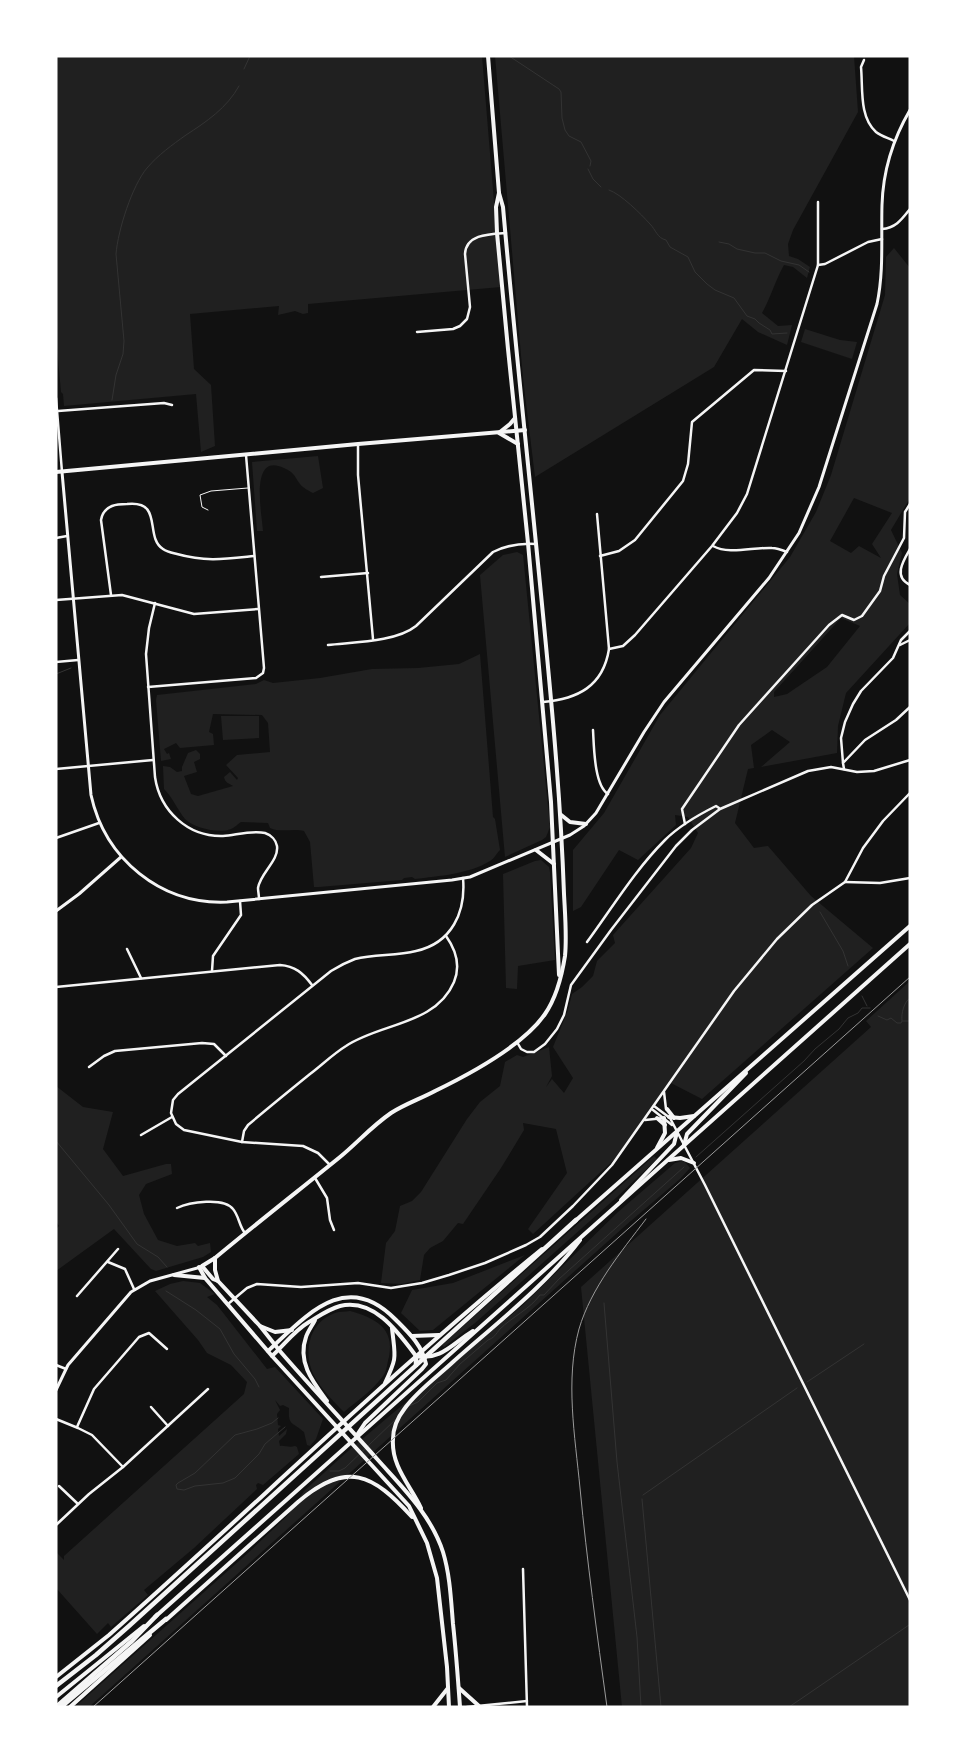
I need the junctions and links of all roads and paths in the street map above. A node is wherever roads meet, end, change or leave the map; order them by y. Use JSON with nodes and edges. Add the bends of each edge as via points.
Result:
{"nodes":[{"id":1,"x":488,"y":56,"type":"edge"},
{"id":2,"x":864,"y":60,"type":"dead end"},
{"id":3,"x":910,"y":110,"type":"edge"},
{"id":4,"x":894,"y":141,"type":"junction"},
{"id":5,"x":499,"y":193,"type":"junction"},
{"id":6,"x":818,"y":202,"type":"dead end"},
{"id":7,"x":910,"y":209,"type":"edge"},
{"id":8,"x":882,"y":229,"type":"junction"},
{"id":9,"x":497,"y":233,"type":"junction"},
{"id":10,"x":506,"y":233,"type":"junction"},
{"id":11,"x":882,"y":238,"type":"junction"},
{"id":12,"x":818,"y":265,"type":"junction"},
{"id":13,"x":417,"y":332,"type":"dead end"},
{"id":14,"x":786,"y":371,"type":"junction"},
{"id":15,"x":56,"y":398,"type":"edge"},
{"id":16,"x":172,"y":405,"type":"dead end"},
{"id":17,"x":58,"y":411,"type":"junction"},
{"id":18,"x":515,"y":418,"type":"junction"},
{"id":19,"x":524,"y":430,"type":"junction"},
{"id":20,"x":516,"y":431,"type":"junction"},
{"id":21,"x":499,"y":433,"type":"junction"},
{"id":22,"x":358,"y":444,"type":"junction"},
{"id":23,"x":518,"y":444,"type":"junction"},
{"id":24,"x":246,"y":455,"type":"junction"},
{"id":25,"x":56,"y":472,"type":"edge"},
{"id":26,"x":62,"y":472,"type":"junction"},
{"id":27,"x":248,"y":488,"type":"junction"},
{"id":28,"x":910,"y":504,"type":"edge"},
{"id":29,"x":208,"y":510,"type":"dead end"},
{"id":30,"x":597,"y":514,"type":"dead end"},
{"id":31,"x":68,"y":536,"type":"junction"},
{"id":32,"x":56,"y":538,"type":"edge"},
{"id":33,"x":528,"y":543,"type":"junction"},
{"id":34,"x":536,"y":544,"type":"junction"},
{"id":35,"x":712,"y":546,"type":"junction"},
{"id":36,"x":910,"y":549,"type":"edge"},
{"id":37,"x":787,"y":552,"type":"junction"},
{"id":38,"x":254,"y":556,"type":"junction"},
{"id":39,"x":600,"y":556,"type":"junction"},
{"id":40,"x":368,"y":573,"type":"junction"},
{"id":41,"x":321,"y":577,"type":"dead end"},
{"id":42,"x":910,"y":584,"type":"edge"},
{"id":43,"x":111,"y":595,"type":"junction"},
{"id":44,"x":73,"y":598,"type":"junction"},
{"id":45,"x":56,"y":600,"type":"edge"},
{"id":46,"x":156,"y":603,"type":"junction"},
{"id":47,"x":258,"y":609,"type":"junction"},
{"id":48,"x":910,"y":631,"type":"edge"},
{"id":49,"x":373,"y":639,"type":"junction"},
{"id":50,"x":910,"y":640,"type":"edge"},
{"id":51,"x":328,"y":644,"type":"dead end"},
{"id":52,"x":900,"y":645,"type":"junction"},
{"id":53,"x":609,"y":649,"type":"junction"},
{"id":54,"x":78,"y":660,"type":"junction"},
{"id":55,"x":56,"y":662,"type":"edge"},
{"id":56,"x":148,"y":688,"type":"junction"},
{"id":57,"x":551,"y":701,"type":"junction"},
{"id":58,"x":543,"y":702,"type":"junction"},
{"id":59,"x":910,"y":707,"type":"edge"},
{"id":60,"x":593,"y":730,"type":"dead end"},
{"id":61,"x":154,"y":760,"type":"junction"},
{"id":62,"x":910,"y":760,"type":"edge"},
{"id":63,"x":843,"y":763,"type":"junction"},
{"id":64,"x":87,"y":766,"type":"junction"},
{"id":65,"x":56,"y":769,"type":"edge"},
{"id":66,"x":844,"y":770,"type":"junction"},
{"id":67,"x":910,"y":793,"type":"edge"},
{"id":68,"x":608,"y":794,"type":"junction"},
{"id":69,"x":720,"y":809,"type":"junction"},
{"id":70,"x":560,"y":814,"type":"junction"},
{"id":71,"x":99,"y":823,"type":"junction"},
{"id":72,"x":586,"y":824,"type":"junction"},
{"id":73,"x":685,"y":824,"type":"junction"},
{"id":74,"x":56,"y":838,"type":"edge"},
{"id":75,"x":562,"y":839,"type":"junction"},
{"id":76,"x":554,"y":842,"type":"junction"},
{"id":77,"x":536,"y":850,"type":"junction"},
{"id":78,"x":121,"y":857,"type":"junction"},
{"id":79,"x":554,"y":864,"type":"junction"},
{"id":80,"x":463,"y":878,"type":"junction"},
{"id":81,"x":910,"y":878,"type":"edge"},
{"id":82,"x":845,"y":882,"type":"junction"},
{"id":83,"x":259,"y":899,"type":"junction"},
{"id":84,"x":240,"y":901,"type":"junction"},
{"id":85,"x":56,"y":911,"type":"edge"},
{"id":86,"x":910,"y":926,"type":"edge"},
{"id":87,"x":446,"y":936,"type":"junction"},
{"id":88,"x":587,"y":942,"type":"dead end"},
{"id":89,"x":910,"y":944,"type":"edge"},
{"id":90,"x":127,"y":949,"type":"dead end"},
{"id":91,"x":212,"y":971,"type":"junction"},
{"id":92,"x":141,"y":978,"type":"junction"},
{"id":93,"x":558,"y":982,"type":"junction"},
{"id":94,"x":312,"y":985,"type":"junction"},
{"id":95,"x":56,"y":987,"type":"edge"},
{"id":96,"x":517,"y":1042,"type":"junction"},
{"id":97,"x":763,"y":1054,"type":"junction"},
{"id":98,"x":226,"y":1056,"type":"junction"},
{"id":99,"x":89,"y":1067,"type":"dead end"},
{"id":100,"x":664,"y":1092,"type":"junction"},
{"id":101,"x":653,"y":1108,"type":"junction"},
{"id":102,"x":667,"y":1109,"type":"junction"},
{"id":103,"x":696,"y":1115,"type":"junction"},
{"id":104,"x":172,"y":1117,"type":"junction"},
{"id":105,"x":657,"y":1118,"type":"junction"},
{"id":106,"x":666,"y":1118,"type":"junction"},
{"id":107,"x":674,"y":1118,"type":"junction"},
{"id":108,"x":645,"y":1120,"type":"junction"},
{"id":109,"x":665,"y":1125,"type":"junction"},
{"id":110,"x":676,"y":1132,"type":"junction"},
{"id":111,"x":141,"y":1135,"type":"dead end"},
{"id":112,"x":242,"y":1142,"type":"junction"},
{"id":113,"x":684,"y":1145,"type":"junction"},
{"id":114,"x":654,"y":1152,"type":"junction"},
{"id":115,"x":667,"y":1161,"type":"junction"},
{"id":116,"x":694,"y":1163,"type":"junction"},
{"id":117,"x":330,"y":1165,"type":"junction"},
{"id":118,"x":315,"y":1178,"type":"junction"},
{"id":119,"x":177,"y":1208,"type":"dead end"},
{"id":120,"x":615,"y":1208,"type":"junction"},
{"id":121,"x":576,"y":1220,"type":"junction"},
{"id":122,"x":334,"y":1230,"type":"dead end"},
{"id":123,"x":245,"y":1233,"type":"junction"},
{"id":124,"x":584,"y":1235,"type":"junction"},
{"id":125,"x":118,"y":1249,"type":"dead end"},
{"id":126,"x":215,"y":1258,"type":"junction"},
{"id":127,"x":107,"y":1262,"type":"junction"},
{"id":128,"x":201,"y":1267,"type":"junction"},
{"id":129,"x":174,"y":1274,"type":"junction"},
{"id":130,"x":206,"y":1278,"type":"junction"},
{"id":131,"x":218,"y":1281,"type":"junction"},
{"id":132,"x":134,"y":1289,"type":"junction"},
{"id":133,"x":77,"y":1296,"type":"dead end"},
{"id":134,"x":234,"y":1298,"type":"junction"},
{"id":135,"x":228,"y":1304,"type":"junction"},
{"id":136,"x":316,"y":1319,"type":"junction"},
{"id":137,"x":260,"y":1326,"type":"junction"},
{"id":138,"x":479,"y":1327,"type":"junction"},
{"id":139,"x":392,"y":1328,"type":"junction"},
{"id":140,"x":292,"y":1330,"type":"junction"},
{"id":141,"x":439,"y":1335,"type":"junction"},
{"id":142,"x":412,"y":1336,"type":"junction"},
{"id":143,"x":275,"y":1345,"type":"junction"},
{"id":144,"x":167,"y":1349,"type":"dead end"},
{"id":145,"x":279,"y":1350,"type":"junction"},
{"id":146,"x":423,"y":1350,"type":"junction"},
{"id":147,"x":268,"y":1351,"type":"junction"},
{"id":148,"x":272,"y":1356,"type":"junction"},
{"id":149,"x":416,"y":1356,"type":"junction"},
{"id":150,"x":424,"y":1358,"type":"junction"},
{"id":151,"x":56,"y":1364,"type":"edge"},
{"id":152,"x":416,"y":1365,"type":"junction"},
{"id":153,"x":66,"y":1369,"type":"junction"},
{"id":154,"x":384,"y":1385,"type":"junction"},
{"id":155,"x":208,"y":1389,"type":"dead end"},
{"id":156,"x":56,"y":1390,"type":"edge"},
{"id":157,"x":151,"y":1407,"type":"dead end"},
{"id":158,"x":332,"y":1407,"type":"junction"},
{"id":159,"x":56,"y":1419,"type":"edge"},
{"id":160,"x":168,"y":1426,"type":"junction"},
{"id":161,"x":77,"y":1427,"type":"junction"},
{"id":162,"x":355,"y":1438,"type":"junction"},
{"id":163,"x":123,"y":1467,"type":"junction"},
{"id":164,"x":59,"y":1486,"type":"dead end"},
{"id":165,"x":78,"y":1504,"type":"junction"},
{"id":166,"x":425,"y":1514,"type":"junction"},
{"id":167,"x":415,"y":1521,"type":"junction"},
{"id":168,"x":56,"y":1525,"type":"edge"},
{"id":169,"x":523,"y":1569,"type":"dead end"},
{"id":170,"x":910,"y":1600,"type":"edge"},
{"id":171,"x":157,"y":1615,"type":"junction"},
{"id":172,"x":166,"y":1619,"type":"junction"},
{"id":173,"x":56,"y":1677,"type":"edge"},
{"id":174,"x":56,"y":1686,"type":"edge"},
{"id":175,"x":448,"y":1688,"type":"junction"},
{"id":176,"x":459,"y":1688,"type":"junction"},
{"id":177,"x":56,"y":1697,"type":"edge"},
{"id":178,"x":527,"y":1701,"type":"junction"},
{"id":179,"x":478,"y":1706,"type":"edge"},
{"id":180,"x":56,"y":1707,"type":"edge"},
{"id":181,"x":61,"y":1707,"type":"edge"},
{"id":182,"x":70,"y":1707,"type":"edge"},
{"id":183,"x":433,"y":1707,"type":"edge"},
{"id":184,"x":450,"y":1707,"type":"edge"},
{"id":185,"x":460,"y":1707,"type":"edge"},
{"id":186,"x":467,"y":1707,"type":"edge"},
{"id":187,"x":527,"y":1707,"type":"edge"}],
"edges":[{"from":1,"to":5,"type":"main road"},
{"from":2,"to":4,"type":"street","via":[[861,67],[866,115],[877,132]]},
{"from":3,"to":4,"type":"street"},
{"from":4,"to":8,"type":"street","via":[[884,183]]},
{"from":5,"to":9,"type":"main road"},
{"from":5,"to":10,"type":"main road"},
{"from":6,"to":12,"type":"street"},
{"from":7,"to":8,"type":"street","via":[[897,224]]},
{"from":8,"to":11,"type":"street"},
{"from":9,"to":10,"type":"street"},
{"from":9,"to":13,"type":"street","via":[[474,238],[466,247],[470,311],[464,322],[453,329]]},
{"from":9,"to":18,"type":"main road"},
{"from":10,"to":19,"type":"main road"},
{"from":11,"to":12,"type":"street"},
{"from":11,"to":37,"type":"street","via":[[881,278],[874,317],[819,487],[804,524]]},
{"from":12,"to":14,"type":"street"},
{"from":14,"to":35,"type":"street","via":[[747,494]]},
{"from":14,"to":39,"type":"street","via":[[754,370],[692,422],[687,471],[680,485],[635,540],[619,551]]},
{"from":15,"to":17,"type":"street"},
{"from":16,"to":17,"type":"street"},
{"from":17,"to":26,"type":"street"},
{"from":18,"to":20,"type":"main road"},
{"from":18,"to":21,"type":"main road"},
{"from":19,"to":20,"type":"main road"},
{"from":19,"to":34,"type":"main road"},
{"from":20,"to":21,"type":"main road"},
{"from":20,"to":23,"type":"main road"},
{"from":21,"to":22,"type":"main road"},
{"from":21,"to":23,"type":"main road"},
{"from":22,"to":24,"type":"main road"},
{"from":22,"to":40,"type":"street"},
{"from":23,"to":33,"type":"main road"},
{"from":24,"to":26,"type":"main road"},
{"from":24,"to":27,"type":"street"},
{"from":25,"to":26,"type":"main road"},
{"from":26,"to":31,"type":"street"},
{"from":27,"to":29,"type":"lane","via":[[200,495],[202,507]]},
{"from":27,"to":38,"type":"street"},
{"from":28,"to":73,"type":"street","via":[[905,512],[904,538],[870,607],[854,620],[842,615],[829,625],[739,725],[682,809]]},
{"from":30,"to":39,"type":"street"},
{"from":31,"to":32,"type":"street"},
{"from":31,"to":44,"type":"street"},
{"from":33,"to":34,"type":"street"},
{"from":33,"to":49,"type":"street","via":[[507,546],[491,554],[412,629],[394,637]]},
{"from":33,"to":58,"type":"main road"},
{"from":34,"to":57,"type":"main road"},
{"from":35,"to":37,"type":"street","via":[[728,550],[771,548]]},
{"from":35,"to":53,"type":"street","via":[[630,640],[619,648]]},
{"from":36,"to":42,"type":"street","via":[[902,561],[900,572],[904,581]]},
{"from":37,"to":68,"type":"street","via":[[769,578],[664,702]]},
{"from":38,"to":43,"type":"street","via":[[206,560],[164,550],[156,540],[147,508],[138,504],[114,505],[106,509],[101,520]]},
{"from":38,"to":47,"type":"street"},
{"from":39,"to":53,"type":"street"},
{"from":40,"to":41,"type":"street"},
{"from":40,"to":49,"type":"street"},
{"from":43,"to":44,"type":"street"},
{"from":43,"to":46,"type":"street","via":[[126,595]]},
{"from":44,"to":45,"type":"street"},
{"from":44,"to":54,"type":"street"},
{"from":46,"to":47,"type":"street","via":[[198,614]]},
{"from":46,"to":56,"type":"street","via":[[147,640]]},
{"from":47,"to":56,"type":"street","via":[[262,675]]},
{"from":48,"to":52,"type":"street"},
{"from":49,"to":51,"type":"street"},
{"from":50,"to":52,"type":"street"},
{"from":52,"to":63,"type":"street","via":[[893,658],[853,704],[841,738]]},
{"from":53,"to":57,"type":"street","via":[[602,670],[590,687],[568,698]]},
{"from":54,"to":55,"type":"street"},
{"from":54,"to":64,"type":"street"},
{"from":56,"to":61,"type":"street"},
{"from":57,"to":58,"type":"street"},
{"from":57,"to":70,"type":"main road"},
{"from":58,"to":76,"type":"main road"},
{"from":59,"to":63,"type":"street","via":[[866,740]]},
{"from":60,"to":68,"type":"street","via":[[598,778],[602,790]]},
{"from":61,"to":64,"type":"street"},
{"from":61,"to":83,"type":"street","via":[[155,781],[161,798],[172,815],[183,824],[207,835],[262,833],[274,839],[276,853],[259,884]]},
{"from":62,"to":66,"type":"street","via":[[874,771]]},
{"from":63,"to":66,"type":"street"},
{"from":64,"to":65,"type":"street"},
{"from":64,"to":71,"type":"street"},
{"from":66,"to":69,"type":"street","via":[[831,767],[808,771]]},
{"from":67,"to":82,"type":"street","via":[[863,848]]},
{"from":68,"to":72,"type":"street"},
{"from":69,"to":73,"type":"street","via":[[716,806]]},
{"from":69,"to":96,"type":"street","via":[[676,846],[611,930],[571,985],[564,1014],[545,1044],[534,1052],[527,1052]]},
{"from":70,"to":72,"type":"main road","via":[[570,822]]},
{"from":70,"to":75,"type":"main road"},
{"from":71,"to":74,"type":"street"},
{"from":71,"to":78,"type":"street"},
{"from":72,"to":75,"type":"street"},
{"from":73,"to":88,"type":"street","via":[[647,859]]},
{"from":75,"to":76,"type":"street"},
{"from":75,"to":93,"type":"main road","via":[[566,945]]},
{"from":76,"to":77,"type":"street"},
{"from":76,"to":79,"type":"main road"},
{"from":77,"to":79,"type":"main road"},
{"from":77,"to":80,"type":"street"},
{"from":78,"to":84,"type":"street","via":[[143,877],[186,898]]},
{"from":78,"to":85,"type":"street"},
{"from":79,"to":93,"type":"main road"},
{"from":80,"to":83,"type":"street"},
{"from":80,"to":87,"type":"street","via":[[464,902]]},
{"from":81,"to":82,"type":"street","via":[[880,883]]},
{"from":82,"to":100,"type":"street","via":[[812,904],[777,939],[734,991]]},
{"from":83,"to":84,"type":"street"},
{"from":84,"to":91,"type":"street","via":[[241,915],[212,956]]},
{"from":86,"to":97,"type":"main road"},
{"from":87,"to":94,"type":"street","via":[[418,951],[349,961]]},
{"from":87,"to":112,"type":"street","via":[[456,953],[457,968],[452,986],[440,1003],[422,1015],[362,1037],[342,1048],[248,1125]]},
{"from":89,"to":113,"type":"main road"},
{"from":90,"to":92,"type":"street"},
{"from":91,"to":92,"type":"street"},
{"from":91,"to":94,"type":"street","via":[[286,966],[298,970]]},
{"from":92,"to":95,"type":"street"},
{"from":93,"to":96,"type":"main road","via":[[543,1017]]},
{"from":94,"to":98,"type":"street"},
{"from":96,"to":117,"type":"main road","via":[[480,1067],[393,1112]]},
{"from":97,"to":103,"type":"main road"},
{"from":97,"to":113,"type":"main road","via":[[687,1134]]},
{"from":98,"to":99,"type":"street","via":[[214,1044],[202,1043],[115,1050]]},
{"from":98,"to":104,"type":"street","via":[[175,1097]]},
{"from":100,"to":101,"type":"street"},
{"from":100,"to":102,"type":"street"},
{"from":101,"to":106,"type":"street"},
{"from":101,"to":108,"type":"street"},
{"from":102,"to":106,"type":"street"},
{"from":102,"to":107,"type":"main road"},
{"from":103,"to":107,"type":"main road"},
{"from":103,"to":110,"type":"main road"},
{"from":104,"to":111,"type":"street"},
{"from":104,"to":112,"type":"street","via":[[184,1130]]},
{"from":105,"to":106,"type":"street"},
{"from":105,"to":108,"type":"street"},
{"from":105,"to":109,"type":"main road"},
{"from":106,"to":107,"type":"main road"},
{"from":106,"to":109,"type":"main road"},
{"from":106,"to":110,"type":"street"},
{"from":108,"to":134,"type":"street","via":[[612,1165],[573,1206],[540,1237],[513,1251],[449,1276],[402,1287],[358,1283],[257,1284]]},
{"from":109,"to":114,"type":"main road"},
{"from":110,"to":113,"type":"street"},
{"from":110,"to":114,"type":"main road"},
{"from":110,"to":120,"type":"main road","via":[[674,1144]]},
{"from":112,"to":117,"type":"street","via":[[303,1146],[318,1153]]},
{"from":113,"to":115,"type":"main road"},
{"from":113,"to":116,"type":"street"},
{"from":114,"to":121,"type":"main road"},
{"from":115,"to":116,"type":"main road","via":[[681,1158]]},
{"from":115,"to":120,"type":"main road"},
{"from":116,"to":170,"type":"street"},
{"from":117,"to":118,"type":"main road"},
{"from":118,"to":122,"type":"street","via":[[328,1198]]},
{"from":118,"to":123,"type":"main road"},
{"from":119,"to":123,"type":"street","via":[[193,1203],[227,1204],[235,1211]]},
{"from":120,"to":124,"type":"main road"},
{"from":121,"to":141,"type":"main road"},
{"from":121,"to":150,"type":"highway"},
{"from":123,"to":126,"type":"main road"},
{"from":124,"to":138,"type":"main road"},
{"from":124,"to":166,"type":"main road","via":[[530,1292],[423,1388],[398,1419],[393,1436],[398,1468]]},
{"from":125,"to":127,"type":"street"},
{"from":126,"to":128,"type":"main road"},
{"from":126,"to":131,"type":"main road"},
{"from":127,"to":132,"type":"street","via":[[124,1268]]},
{"from":127,"to":133,"type":"street"},
{"from":128,"to":129,"type":"street"},
{"from":128,"to":130,"type":"main road"},
{"from":128,"to":131,"type":"main road"},
{"from":129,"to":130,"type":"main road"},
{"from":129,"to":132,"type":"street"},
{"from":130,"to":135,"type":"main road"},
{"from":131,"to":134,"type":"main road"},
{"from":132,"to":153,"type":"street"},
{"from":134,"to":135,"type":"street"},
{"from":134,"to":137,"type":"main road"},
{"from":135,"to":147,"type":"main road"},
{"from":136,"to":139,"type":"main road","via":[[334,1308],[357,1305],[377,1314]]},
{"from":136,"to":145,"type":"main road","via":[[308,1322]]},
{"from":136,"to":158,"type":"main road","via":[[305,1339],[304,1362],[312,1380]]},
{"from":137,"to":140,"type":"main road","via":[[275,1332]]},
{"from":137,"to":143,"type":"main road"},
{"from":138,"to":150,"type":"main road","via":[[439,1355]]},
{"from":138,"to":162,"type":"main road"},
{"from":139,"to":149,"type":"main road"},
{"from":139,"to":154,"type":"main road","via":[[395,1359]]},
{"from":140,"to":142,"type":"main road","via":[[320,1306],[335,1299],[352,1297],[383,1308]]},
{"from":140,"to":143,"type":"main road"},
{"from":141,"to":142,"type":"main road"},
{"from":141,"to":146,"type":"main road"},
{"from":142,"to":146,"type":"main road"},
{"from":143,"to":145,"type":"main road"},
{"from":143,"to":147,"type":"main road"},
{"from":144,"to":161,"type":"street","via":[[149,1333],[139,1336],[97,1384]]},
{"from":145,"to":148,"type":"main road"},
{"from":145,"to":158,"type":"main road"},
{"from":146,"to":149,"type":"main road"},
{"from":146,"to":150,"type":"main road"},
{"from":147,"to":148,"type":"main road"},
{"from":148,"to":167,"type":"main road","via":[[409,1506]]},
{"from":149,"to":150,"type":"main road"},
{"from":149,"to":152,"type":"highway"},
{"from":149,"to":154,"type":"main road"},
{"from":150,"to":152,"type":"highway"},
{"from":150,"to":162,"type":"main road","via":[[426,1364],[422,1369],[365,1423]]},
{"from":151,"to":153,"type":"street"},
{"from":152,"to":174,"type":"highway","via":[[102,1651]]},
{"from":153,"to":156,"type":"street"},
{"from":154,"to":173,"type":"main road","via":[[151,1598]]},
{"from":155,"to":160,"type":"street"},
{"from":157,"to":160,"type":"street"},
{"from":158,"to":166,"type":"main road"},
{"from":159,"to":161,"type":"street"},
{"from":160,"to":163,"type":"street"},
{"from":161,"to":163,"type":"street","via":[[96,1438]]},
{"from":162,"to":171,"type":"main road"},
{"from":163,"to":165,"type":"street"},
{"from":164,"to":165,"type":"street"},
{"from":165,"to":168,"type":"street"},
{"from":166,"to":176,"type":"main road","via":[[438,1538],[446,1567]]},
{"from":167,"to":172,"type":"main road","via":[[378,1484],[348,1477],[321,1485]]},
{"from":167,"to":175,"type":"main road","via":[[427,1542],[437,1578]]},
{"from":169,"to":178,"type":"street"},
{"from":171,"to":177,"type":"main road"},
{"from":171,"to":180,"type":"highway"},
{"from":172,"to":181,"type":"highway"},
{"from":172,"to":182,"type":"main road"},
{"from":175,"to":183,"type":"main road"},
{"from":175,"to":184,"type":"main road"},
{"from":176,"to":179,"type":"main road"},
{"from":176,"to":185,"type":"main road"},
{"from":178,"to":179,"type":"street"},
{"from":178,"to":187,"type":"street"},
{"from":179,"to":186,"type":"street"}]}
